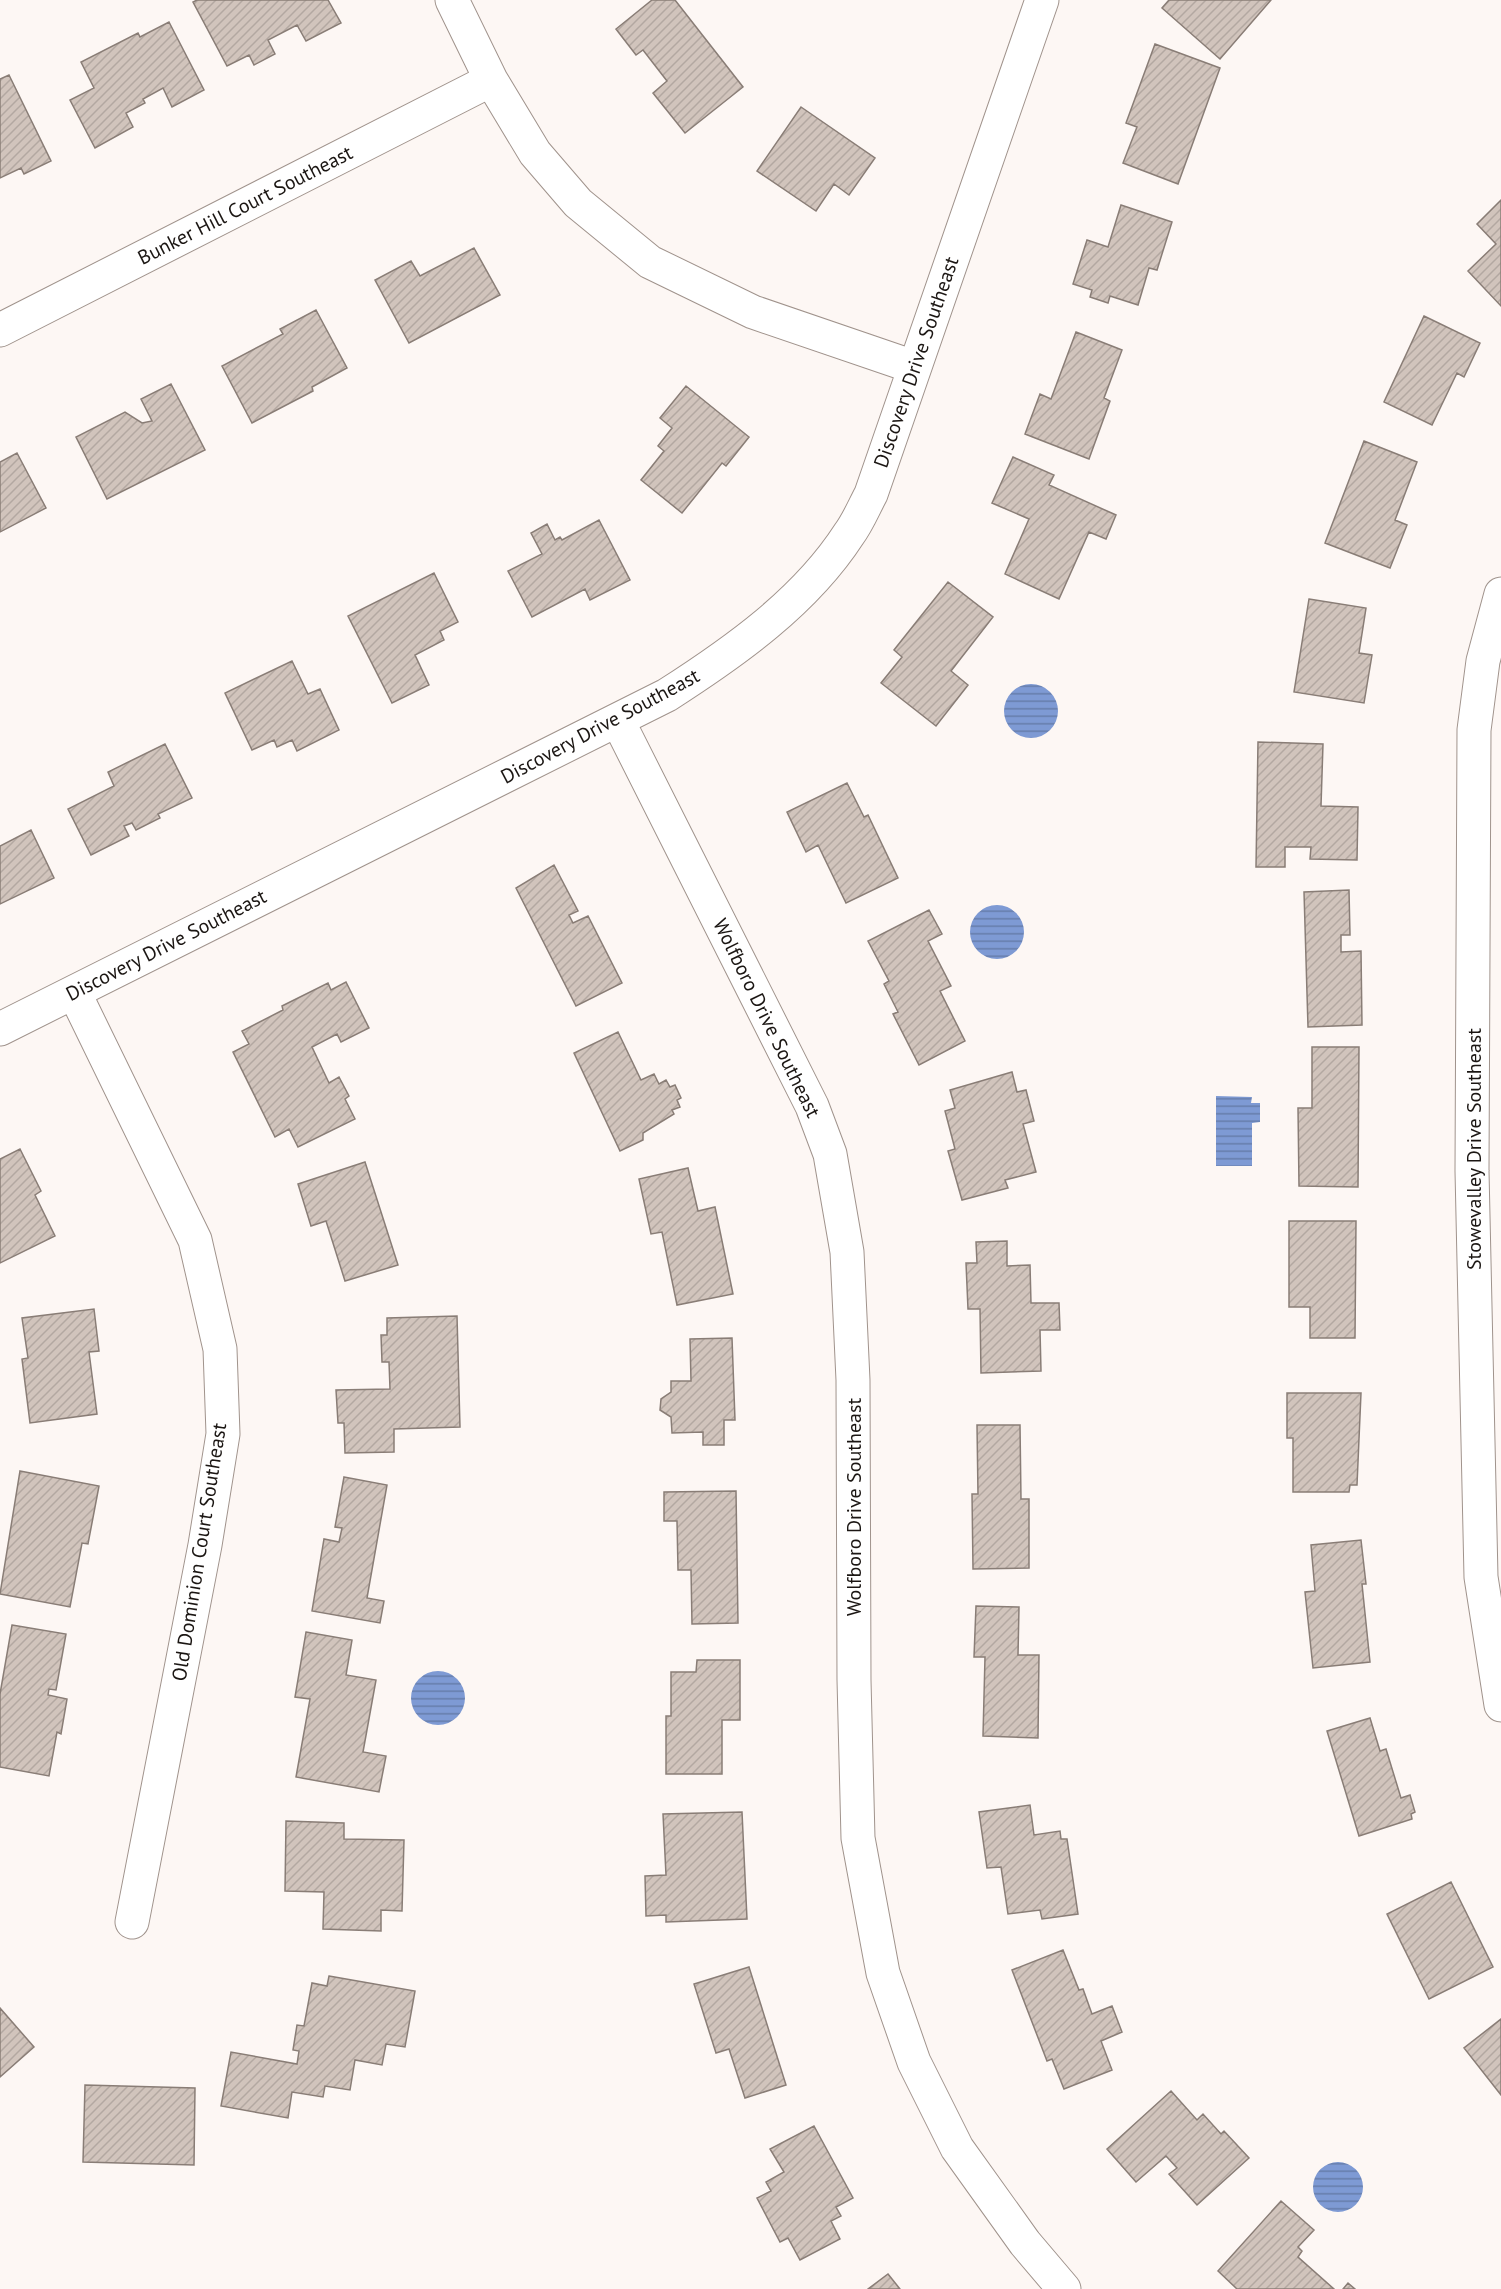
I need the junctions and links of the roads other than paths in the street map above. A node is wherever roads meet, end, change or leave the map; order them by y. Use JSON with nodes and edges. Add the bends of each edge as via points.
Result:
{"nodes":[{"id":1,"x":452,"y":0,"type":"edge"},
{"id":2,"x":1042,"y":0,"type":"edge"},
{"id":3,"x":491,"y":80,"type":"junction"},
{"id":4,"x":0,"y":330,"type":"edge"},
{"id":5,"x":914,"y":367,"type":"junction"},
{"id":6,"x":1501,"y":594,"type":"edge"},
{"id":7,"x":618,"y":721,"type":"junction"},
{"id":8,"x":74,"y":992,"type":"junction"},
{"id":9,"x":0,"y":1029,"type":"edge"},
{"id":10,"x":1501,"y":1705,"type":"edge"},
{"id":11,"x":132,"y":1923,"type":"dead end"},
{"id":12,"x":1065,"y":2289,"type":"edge"}],
"edges":[{"from":1,"to":3,"type":"street"},
{"from":2,"to":5,"type":"street","name":"Discovery Drive Southeast"},
{"from":3,"to":4,"type":"street","name":"Bunker Hill Court Southeast"},
{"from":3,"to":5,"type":"street","via":[[535,153],[578,203],[650,262],[753,312]]},
{"from":5,"to":7,"type":"street","name":"Discovery Drive Southeast","via":[[871,494],[849,535],[808,585],[734,652]]},
{"from":6,"to":10,"type":"street","name":"Stowevalley Drive Southeast","via":[[1483,661],[1474,730],[1472,1171],[1481,1578]]},
{"from":7,"to":8,"type":"street","name":"Discovery Drive Southeast"},
{"from":7,"to":12,"type":"street","name":"Wolfboro Drive Southeast","via":[[812,1106],[830,1154],[847,1252],[853,1380],[858,1838],[883,1972],[914,2062],[957,2148],[1025,2243]]},
{"from":8,"to":9,"type":"street","name":"Discovery Drive Southeast"},
{"from":8,"to":11,"type":"street","name":"Old Dominion Court Southeast","via":[[195,1240],[220,1349],[223,1434]]}]}
